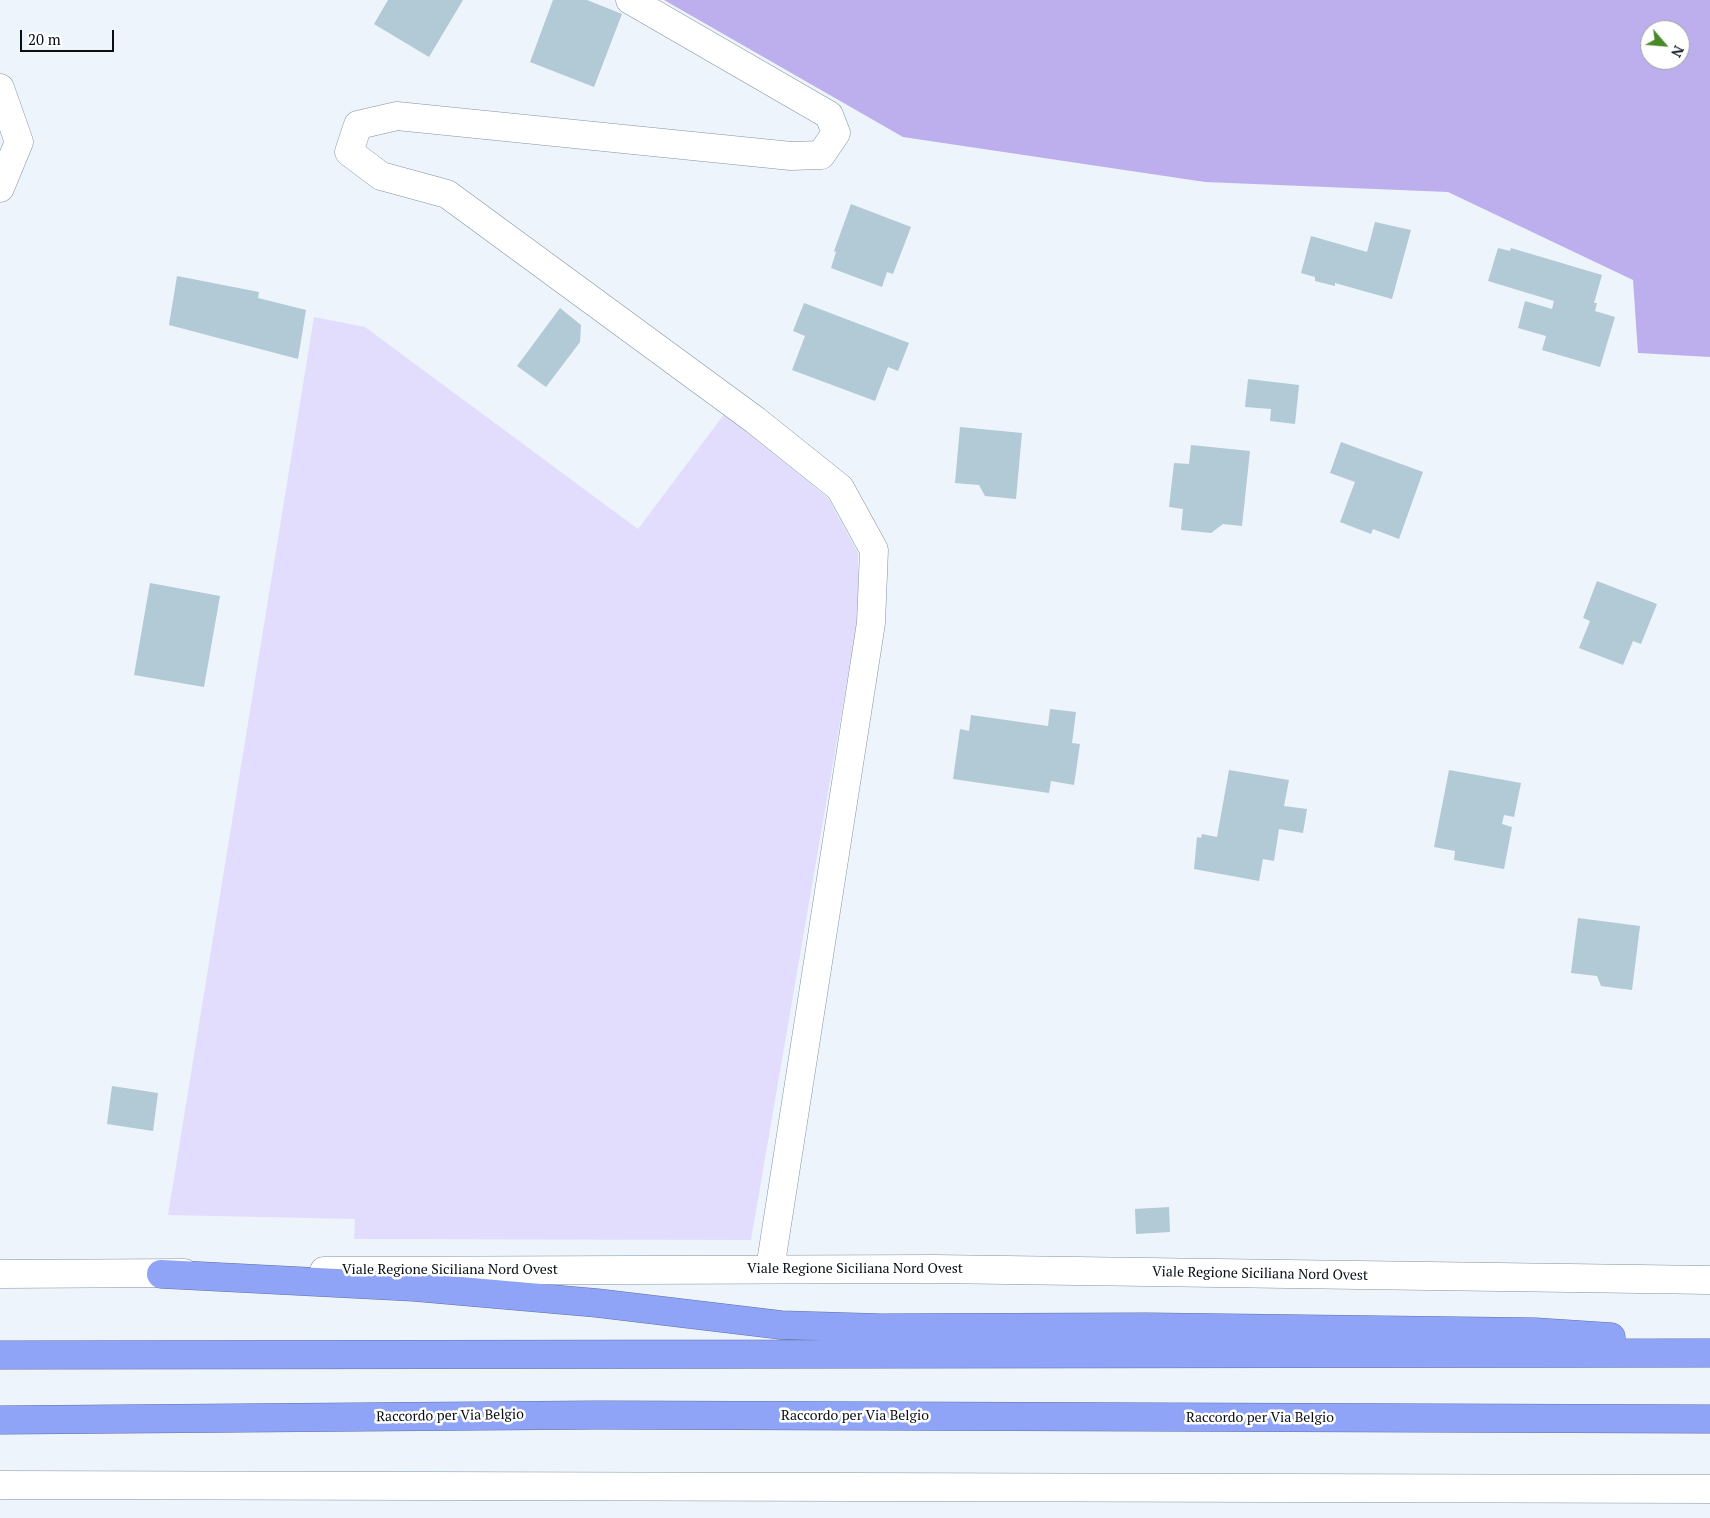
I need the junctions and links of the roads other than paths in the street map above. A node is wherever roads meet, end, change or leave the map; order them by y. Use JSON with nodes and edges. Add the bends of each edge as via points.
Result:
{"nodes":[{"id":1,"x":630,"y":0,"type":"edge"},
{"id":2,"x":0,"y":88,"type":"edge"},
{"id":3,"x":0,"y":188,"type":"edge"},
{"id":4,"x":770,"y":1269,"type":"junction"},
{"id":5,"x":0,"y":1274,"type":"edge"},
{"id":6,"x":161,"y":1274,"type":"junction"},
{"id":7,"x":1710,"y":1280,"type":"edge"},
{"id":8,"x":1710,"y":1343,"type":"edge"},
{"id":9,"x":1710,"y":1354,"type":"edge"},
{"id":10,"x":0,"y":1355,"type":"edge"},
{"id":11,"x":1710,"y":1419,"type":"edge"},
{"id":12,"x":0,"y":1420,"type":"edge"},
{"id":13,"x":0,"y":1485,"type":"edge"},
{"id":14,"x":1710,"y":1489,"type":"edge"}],
"edges":[{"from":1,"to":4,"type":"street","via":[[829,115],[836,133],[820,155],[791,156],[397,116],[358,125],[349,152],[381,176],[447,194],[755,420],[840,488],[874,550],[872,624]]},
{"from":2,"to":3,"type":"street","via":[[19,142]]},
{"from":4,"to":6,"type":"street","name":"Viale Regione Siciliana Nord Ovest"},
{"from":4,"to":7,"type":"street","name":"Viale Regione Siciliana Nord Ovest"},
{"from":5,"to":6,"type":"street","name":"Viale Regione Siciliana Nord Ovest"},
{"from":6,"to":8,"type":"highway","via":[[424,1288],[597,1303],[781,1325],[1535,1332]]},
{"from":9,"to":10,"type":"highway"},
{"from":11,"to":12,"type":"highway","name":"Raccordo per Via Belgio","via":[[598,1415]]},
{"from":13,"to":14,"type":"street"}]}
